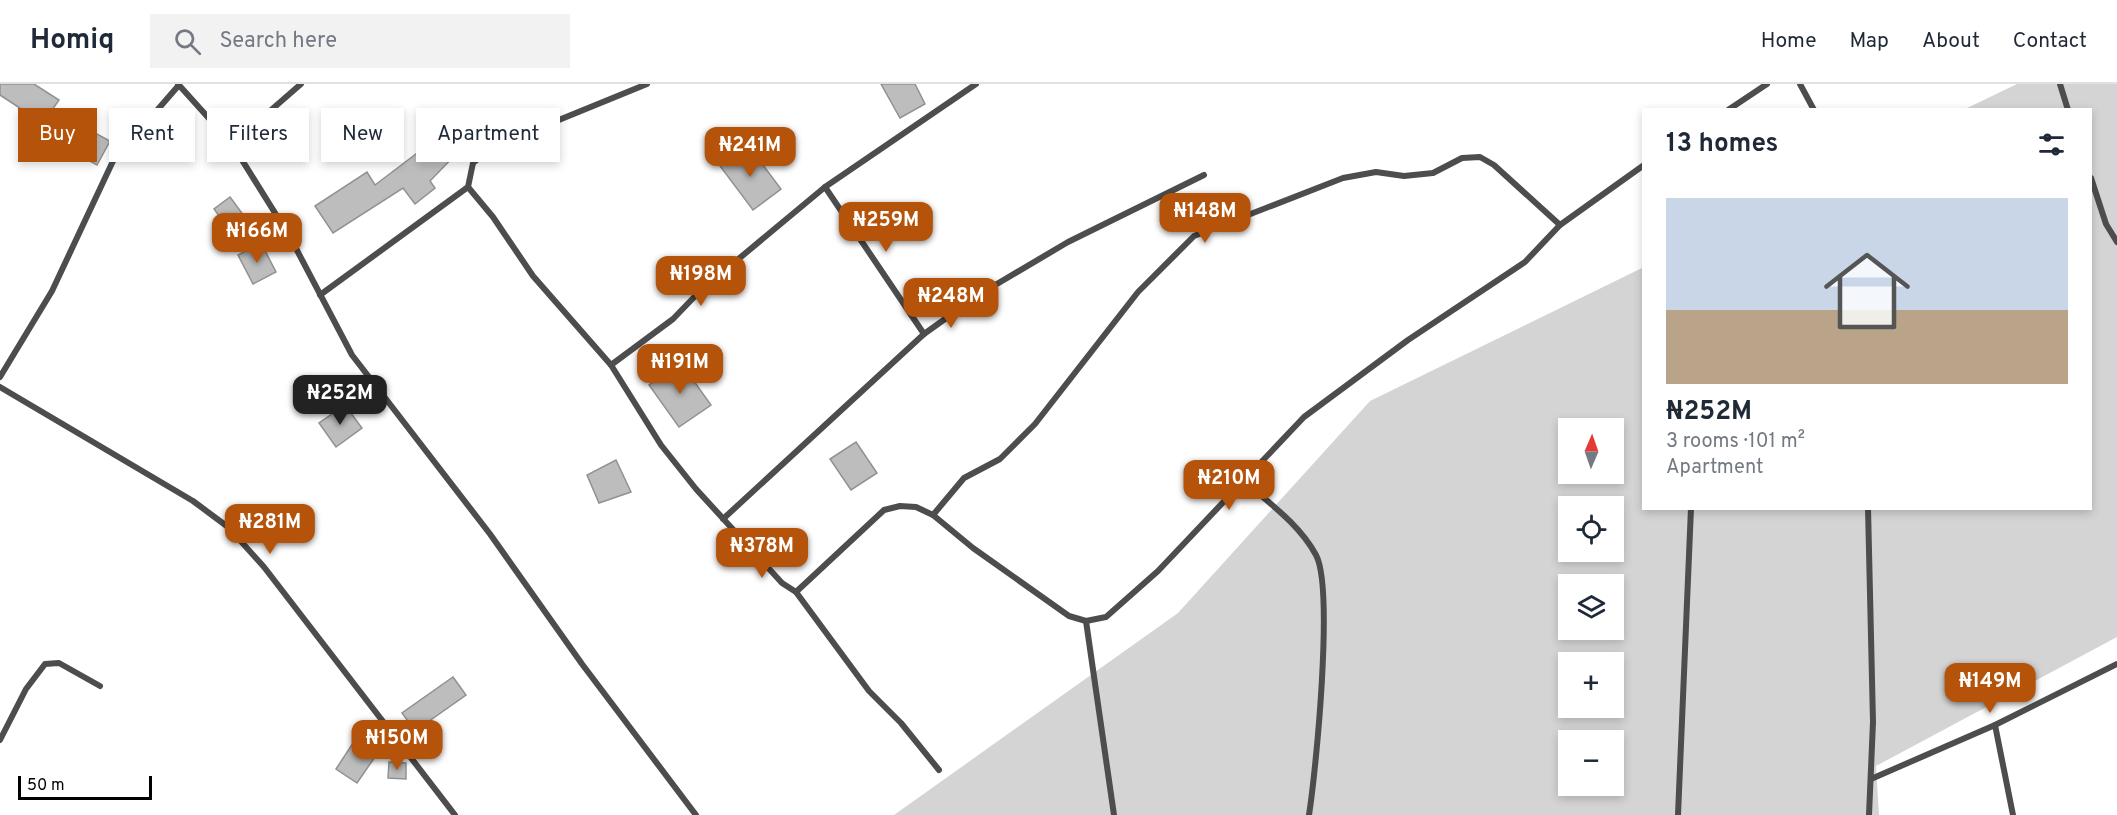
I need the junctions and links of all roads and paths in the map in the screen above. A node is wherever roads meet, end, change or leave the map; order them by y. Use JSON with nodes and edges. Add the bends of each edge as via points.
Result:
{"nodes":[{"id":1,"x":179,"y":84,"type":"edge"},
{"id":2,"x":301,"y":84,"type":"edge"},
{"id":3,"x":646,"y":84,"type":"edge"},
{"id":4,"x":976,"y":84,"type":"edge"},
{"id":5,"x":1767,"y":84,"type":"edge"},
{"id":6,"x":1800,"y":84,"type":"edge"},
{"id":7,"x":2060,"y":84,"type":"edge"},
{"id":8,"x":273,"y":108,"type":"edge"},
{"id":9,"x":1731,"y":108,"type":"edge"},
{"id":10,"x":1813,"y":108,"type":"edge"},
{"id":11,"x":2067,"y":108,"type":"edge"},
{"id":12,"x":207,"y":116,"type":"edge"},
{"id":13,"x":243,"y":162,"type":"edge"},
{"id":14,"x":1642,"y":166,"type":"edge"},
{"id":15,"x":1204,"y":175,"type":"dead end"},
{"id":16,"x":2092,"y":181,"type":"edge"},
{"id":17,"x":468,"y":187,"type":"junction"},
{"id":18,"x":825,"y":187,"type":"junction"},
{"id":19,"x":1560,"y":225,"type":"junction"},
{"id":20,"x":2117,"y":242,"type":"edge"},
{"id":21,"x":320,"y":294,"type":"junction"},
{"id":22,"x":924,"y":334,"type":"junction"},
{"id":23,"x":611,"y":365,"type":"junction"},
{"id":24,"x":0,"y":377,"type":"edge"},
{"id":25,"x":0,"y":387,"type":"edge"},
{"id":26,"x":1243,"y":480,"type":"junction"},
{"id":27,"x":1691,"y":510,"type":"edge"},
{"id":28,"x":1868,"y":510,"type":"edge"},
{"id":29,"x":933,"y":515,"type":"junction"},
{"id":30,"x":723,"y":519,"type":"junction"},
{"id":31,"x":796,"y":592,"type":"junction"},
{"id":32,"x":1086,"y":621,"type":"junction"},
{"id":33,"x":2117,"y":664,"type":"edge"},
{"id":34,"x":100,"y":686,"type":"dead end"},
{"id":35,"x":1995,"y":725,"type":"junction"},
{"id":36,"x":0,"y":740,"type":"edge"},
{"id":37,"x":939,"y":770,"type":"dead end"},
{"id":38,"x":1870,"y":779,"type":"junction"},
{"id":39,"x":455,"y":815,"type":"edge"},
{"id":40,"x":696,"y":815,"type":"edge"},
{"id":41,"x":1114,"y":815,"type":"edge"},
{"id":42,"x":1310,"y":815,"type":"edge"},
{"id":43,"x":1678,"y":815,"type":"edge"},
{"id":44,"x":1869,"y":815,"type":"edge"},
{"id":45,"x":2013,"y":815,"type":"edge"}],
"edges":[{"from":1,"to":12,"type":"street"},
{"from":1,"to":24,"type":"street","via":[[113,161],[52,291]]},
{"from":2,"to":8,"type":"street"},
{"from":3,"to":17,"type":"street","via":[[493,147],[473,163]]},
{"from":4,"to":18,"type":"street"},
{"from":5,"to":9,"type":"street"},
{"from":6,"to":10,"type":"street"},
{"from":7,"to":11,"type":"street"},
{"from":13,"to":21,"type":"street"},
{"from":14,"to":19,"type":"street"},
{"from":15,"to":22,"type":"street","via":[[1068,242],[980,294]]},
{"from":16,"to":20,"type":"street","via":[[2106,224]]},
{"from":17,"to":21,"type":"street"},
{"from":17,"to":23,"type":"street","via":[[533,276]]},
{"from":18,"to":22,"type":"street"},
{"from":18,"to":23,"type":"street","via":[[700,291],[673,319]]},
{"from":19,"to":26,"type":"street","via":[[1525,262],[1408,340],[1304,417]]},
{"from":19,"to":29,"type":"street","via":[[1494,165],[1471,157],[1433,173],[1404,176],[1376,172],[1343,178],[1194,236],[1138,292],[1035,424],[1000,459],[964,478]]},
{"from":21,"to":40,"type":"street","via":[[352,355],[490,534]]},
{"from":22,"to":30,"type":"street"},
{"from":23,"to":30,"type":"street","via":[[661,445]]},
{"from":25,"to":39,"type":"street","via":[[193,501],[228,527],[264,567]]},
{"from":26,"to":32,"type":"street","via":[[1158,571],[1106,617]]},
{"from":26,"to":42,"type":"street","via":[[1300,530],[1317,558],[1323,595],[1323,642]]},
{"from":27,"to":43,"type":"street"},
{"from":28,"to":38,"type":"street","via":[[1873,722]]},
{"from":29,"to":31,"type":"street","via":[[916,507],[884,510]]},
{"from":29,"to":32,"type":"street","via":[[1069,616]]},
{"from":30,"to":31,"type":"street","via":[[782,583]]},
{"from":31,"to":37,"type":"street","via":[[868,692],[901,723]]},
{"from":32,"to":41,"type":"street"},
{"from":33,"to":35,"type":"street"},
{"from":34,"to":36,"type":"street","via":[[59,663],[45,664],[26,689]]},
{"from":35,"to":38,"type":"street"},
{"from":35,"to":45,"type":"street"},
{"from":38,"to":44,"type":"street"}]}
